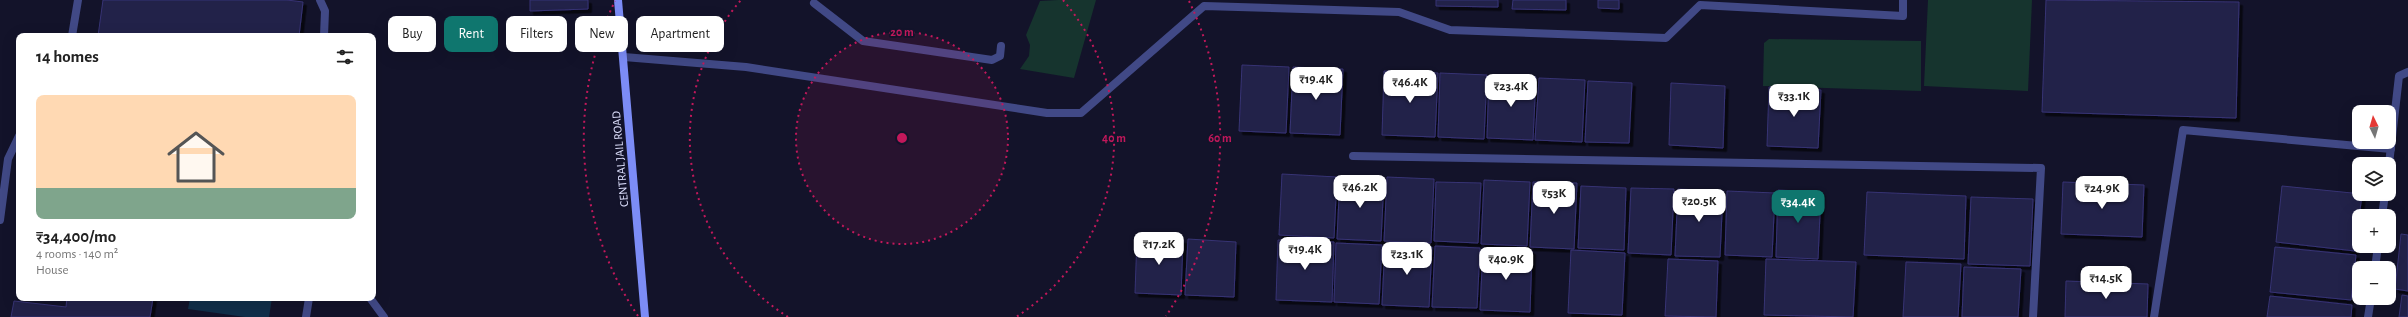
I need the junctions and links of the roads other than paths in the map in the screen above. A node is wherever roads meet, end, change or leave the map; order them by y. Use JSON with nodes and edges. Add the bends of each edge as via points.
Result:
{"nodes":[{"id":1,"x":78,"y":0,"type":"edge"},
{"id":2,"x":320,"y":0,"type":"edge"},
{"id":3,"x":618,"y":0,"type":"edge"},
{"id":4,"x":1904,"y":0,"type":"edge"},
{"id":5,"x":814,"y":3,"type":"dead end"},
{"id":6,"x":1204,"y":3,"type":"edge"},
{"id":7,"x":72,"y":33,"type":"edge"},
{"id":8,"x":324,"y":33,"type":"edge"},
{"id":9,"x":1002,"y":46,"type":"dead end"},
{"id":10,"x":624,"y":56,"type":"junction"},
{"id":11,"x":2408,"y":72,"type":"edge"},
{"id":12,"x":2396,"y":105,"type":"edge"},
{"id":13,"x":16,"y":142,"type":"edge"},
{"id":14,"x":2352,"y":145,"type":"edge"},
{"id":15,"x":2391,"y":149,"type":"edge"},
{"id":16,"x":1352,"y":156,"type":"dead end"},
{"id":17,"x":2390,"y":157,"type":"edge"},
{"id":18,"x":0,"y":220,"type":"edge"},
{"id":19,"x":309,"y":301,"type":"edge"},
{"id":20,"x":372,"y":301,"type":"edge"},
{"id":21,"x":2370,"y":305,"type":"edge"},
{"id":22,"x":306,"y":317,"type":"edge"},
{"id":23,"x":384,"y":317,"type":"edge"},
{"id":24,"x":645,"y":317,"type":"edge"},
{"id":25,"x":2033,"y":317,"type":"edge"},
{"id":26,"x":2154,"y":317,"type":"edge"},
{"id":27,"x":2368,"y":317,"type":"edge"}],
"edges":[{"from":1,"to":7,"type":"street"},
{"from":2,"to":8,"type":"street","via":[[325,11]]},
{"from":3,"to":10,"type":"main road","name":"CENTRAL JAIL ROAD"},
{"from":4,"to":6,"type":"street","via":[[1902,16],[1700,5],[1666,38],[1450,30],[1400,12]]},
{"from":5,"to":9,"type":"street","via":[[864,41],[992,60],[1000,56]]},
{"from":6,"to":10,"type":"street","via":[[1081,113],[1046,113],[746,67]]},
{"from":10,"to":24,"type":"main road","name":"CENTRAL JAIL ROAD"},
{"from":11,"to":12,"type":"street","via":[[2399,76]]},
{"from":13,"to":18,"type":"street","via":[[8,159]]},
{"from":14,"to":26,"type":"street","via":[[2183,130]]},
{"from":15,"to":17,"type":"street"},
{"from":16,"to":25,"type":"street","via":[[2041,168]]},
{"from":19,"to":22,"type":"street"},
{"from":20,"to":23,"type":"street"},
{"from":21,"to":27,"type":"street"}]}
